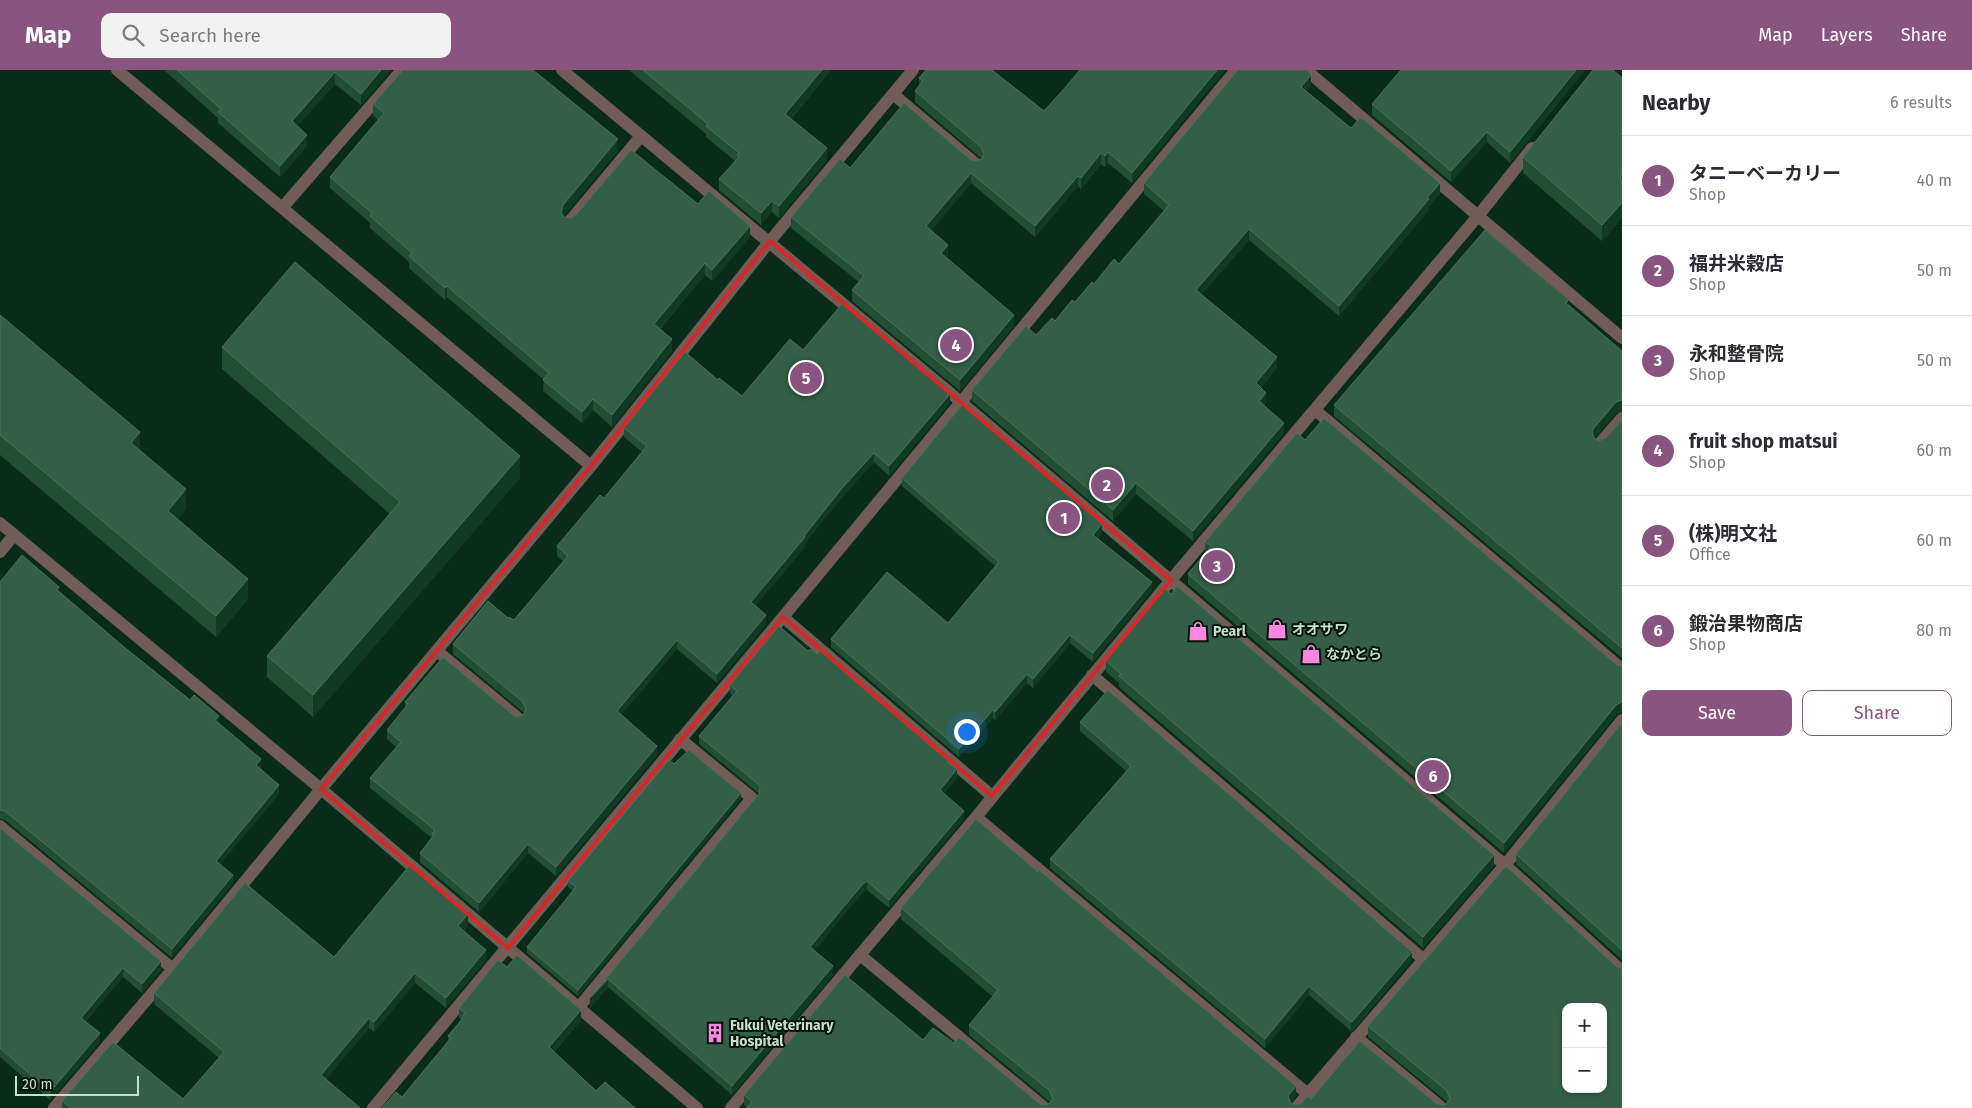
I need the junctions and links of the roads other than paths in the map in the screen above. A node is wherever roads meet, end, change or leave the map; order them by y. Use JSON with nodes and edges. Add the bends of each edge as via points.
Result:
{"nodes":[{"id":1,"x":117,"y":70,"type":"edge"},
{"id":2,"x":402,"y":70,"type":"edge"},
{"id":3,"x":913,"y":70,"type":"edge"},
{"id":4,"x":1236,"y":70,"type":"edge"},
{"id":5,"x":1306,"y":70,"type":"edge"},
{"id":6,"x":568,"y":72,"type":"edge"},
{"id":7,"x":893,"y":94,"type":"junction"},
{"id":8,"x":641,"y":136,"type":"junction"},
{"id":9,"x":1540,"y":139,"type":"edge"},
{"id":10,"x":976,"y":164,"type":"edge"},
{"id":11,"x":282,"y":208,"type":"junction"},
{"id":12,"x":1478,"y":216,"type":"junction"},
{"id":13,"x":569,"y":222,"type":"edge"},
{"id":14,"x":770,"y":241,"type":"junction"},
{"id":15,"x":1622,"y":338,"type":"edge"},
{"id":16,"x":961,"y":402,"type":"junction"},
{"id":17,"x":1315,"y":410,"type":"junction"},
{"id":18,"x":1622,"y":418,"type":"edge"},
{"id":19,"x":1600,"y":443,"type":"edge"},
{"id":20,"x":591,"y":466,"type":"junction"},
{"id":21,"x":0,"y":522,"type":"edge"},
{"id":22,"x":14,"y":535,"type":"junction"},
{"id":23,"x":0,"y":552,"type":"edge"},
{"id":24,"x":1171,"y":580,"type":"junction"},
{"id":25,"x":783,"y":617,"type":"junction"},
{"id":26,"x":436,"y":651,"type":"junction"},
{"id":27,"x":1622,"y":669,"type":"edge"},
{"id":28,"x":1092,"y":675,"type":"junction"},
{"id":29,"x":518,"y":718,"type":"edge"},
{"id":30,"x":1622,"y":720,"type":"edge"},
{"id":31,"x":680,"y":740,"type":"junction"},
{"id":32,"x":321,"y":789,"type":"junction"},
{"id":33,"x":992,"y":796,"type":"junction"},
{"id":34,"x":976,"y":817,"type":"junction"},
{"id":35,"x":0,"y":826,"type":"edge"},
{"id":36,"x":1505,"y":865,"type":"junction"},
{"id":37,"x":508,"y":948,"type":"junction"},
{"id":38,"x":860,"y":955,"type":"junction"},
{"id":39,"x":1424,"y":959,"type":"junction"},
{"id":40,"x":173,"y":969,"type":"junction"},
{"id":41,"x":1622,"y":971,"type":"edge"},
{"id":42,"x":579,"y":1007,"type":"junction"},
{"id":43,"x":1356,"y":1037,"type":"junction"},
{"id":44,"x":1308,"y":1094,"type":"junction"},
{"id":45,"x":54,"y":1108,"type":"edge"},
{"id":46,"x":373,"y":1108,"type":"edge"},
{"id":47,"x":697,"y":1108,"type":"edge"},
{"id":48,"x":732,"y":1108,"type":"edge"},
{"id":49,"x":1045,"y":1108,"type":"edge"},
{"id":50,"x":1296,"y":1108,"type":"edge"},
{"id":51,"x":1442,"y":1108,"type":"edge"}],
"edges":[{"from":1,"to":11,"type":"street"},
{"from":2,"to":11,"type":"street"},
{"from":3,"to":7,"type":"street"},
{"from":4,"to":16,"type":"street"},
{"from":5,"to":12,"type":"street"},
{"from":6,"to":8,"type":"street"},
{"from":7,"to":10,"type":"street"},
{"from":7,"to":14,"type":"street"},
{"from":8,"to":13,"type":"street"},
{"from":8,"to":14,"type":"street"},
{"from":9,"to":12,"type":"street"},
{"from":11,"to":20,"type":"street"},
{"from":12,"to":15,"type":"street"},
{"from":12,"to":17,"type":"street"},
{"from":14,"to":16,"type":"street"},
{"from":14,"to":20,"type":"street"},
{"from":16,"to":24,"type":"street"},
{"from":16,"to":25,"type":"street"},
{"from":17,"to":24,"type":"street"},
{"from":17,"to":27,"type":"street"},
{"from":18,"to":19,"type":"street"},
{"from":20,"to":26,"type":"street"},
{"from":21,"to":22,"type":"street"},
{"from":22,"to":23,"type":"street"},
{"from":22,"to":32,"type":"street"},
{"from":24,"to":28,"type":"street"},
{"from":24,"to":36,"type":"street"},
{"from":25,"to":31,"type":"street"},
{"from":25,"to":33,"type":"street"},
{"from":26,"to":29,"type":"street"},
{"from":26,"to":32,"type":"street"},
{"from":28,"to":33,"type":"street"},
{"from":28,"to":39,"type":"street"},
{"from":30,"to":36,"type":"street"},
{"from":31,"to":37,"type":"street"},
{"from":31,"to":42,"type":"street","via":[[752,798]]},
{"from":32,"to":37,"type":"street"},
{"from":32,"to":40,"type":"street"},
{"from":33,"to":34,"type":"street"},
{"from":34,"to":38,"type":"street"},
{"from":34,"to":44,"type":"street"},
{"from":35,"to":40,"type":"street"},
{"from":36,"to":39,"type":"street"},
{"from":36,"to":41,"type":"street"},
{"from":37,"to":42,"type":"street"},
{"from":37,"to":46,"type":"street"},
{"from":38,"to":48,"type":"street"},
{"from":38,"to":49,"type":"street"},
{"from":39,"to":43,"type":"street"},
{"from":40,"to":45,"type":"street"},
{"from":42,"to":47,"type":"street"},
{"from":43,"to":44,"type":"street"},
{"from":43,"to":51,"type":"street"},
{"from":44,"to":50,"type":"street"}]}
